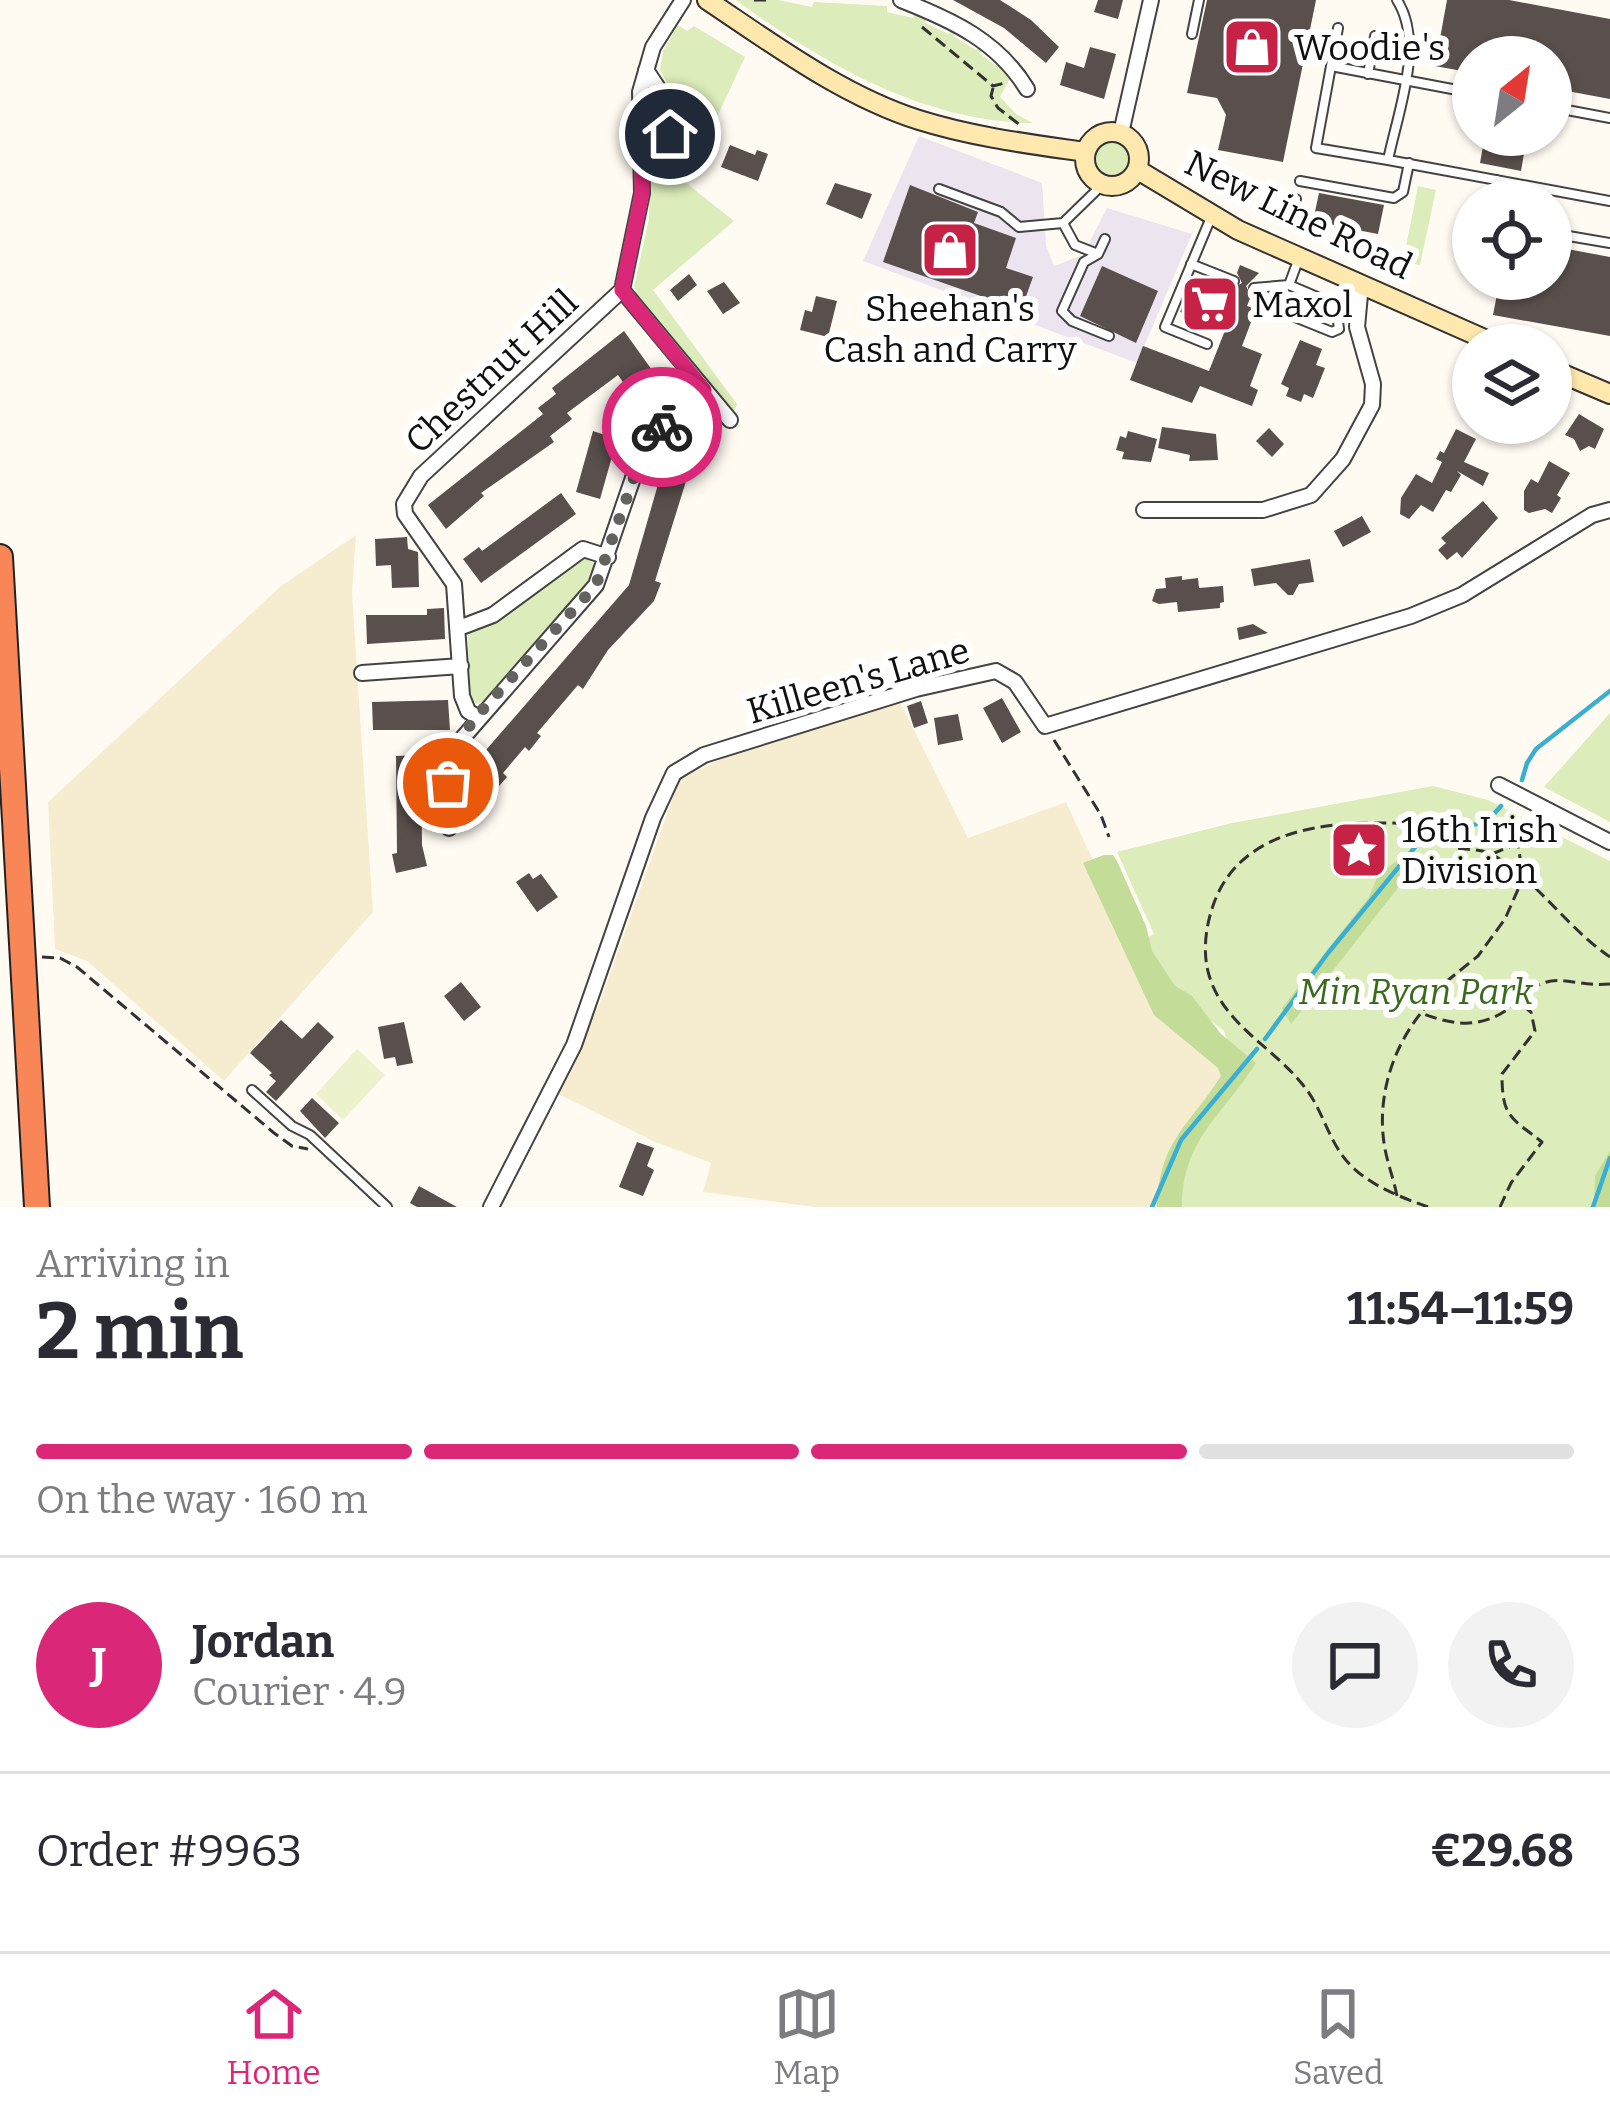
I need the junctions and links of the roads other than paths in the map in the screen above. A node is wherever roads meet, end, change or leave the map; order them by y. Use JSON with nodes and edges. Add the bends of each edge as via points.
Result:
{"nodes":[{"id":1,"x":683,"y":0,"type":"edge"},
{"id":2,"x":707,"y":0,"type":"edge"},
{"id":3,"x":901,"y":0,"type":"edge"},
{"id":4,"x":1151,"y":0,"type":"edge"},
{"id":5,"x":1198,"y":0,"type":"edge"},
{"id":6,"x":1397,"y":0,"type":"edge"},
{"id":7,"x":1338,"y":28,"type":"dead end"},
{"id":8,"x":1192,"y":34,"type":"dead end"},
{"id":9,"x":1375,"y":35,"type":"dead end"},
{"id":10,"x":1331,"y":66,"type":"junction"},
{"id":11,"x":645,"y":69,"type":"junction"},
{"id":12,"x":1368,"y":74,"type":"junction"},
{"id":13,"x":1404,"y":81,"type":"junction"},
{"id":14,"x":1024,"y":83,"type":"road end"},
{"id":15,"x":1452,"y":89,"type":"edge"},
{"id":16,"x":1572,"y":111,"type":"edge"},
{"id":17,"x":1610,"y":118,"type":"edge"},
{"id":18,"x":1121,"y":133,"type":"junction"},
{"id":19,"x":642,"y":144,"type":"junction"},
{"id":20,"x":1085,"y":152,"type":"junction"},
{"id":21,"x":1388,"y":160,"type":"junction"},
{"id":22,"x":1409,"y":163,"type":"junction"},
{"id":23,"x":1138,"y":170,"type":"junction"},
{"id":24,"x":1497,"y":180,"type":"edge"},
{"id":25,"x":1300,"y":181,"type":"dead end"},
{"id":26,"x":1102,"y":184,"type":"junction"},
{"id":27,"x":939,"y":189,"type":"dead end"},
{"id":28,"x":1572,"y":194,"type":"edge"},
{"id":29,"x":1296,"y":199,"type":"dead end"},
{"id":30,"x":1610,"y":201,"type":"edge"},
{"id":31,"x":1293,"y":212,"type":"dead end"},
{"id":32,"x":1212,"y":214,"type":"junction"},
{"id":33,"x":1063,"y":223,"type":"junction"},
{"id":34,"x":1572,"y":236,"type":"edge"},
{"id":35,"x":1105,"y":238,"type":"dead end"},
{"id":36,"x":1610,"y":243,"type":"edge"},
{"id":37,"x":1098,"y":254,"type":"junction"},
{"id":38,"x":1300,"y":257,"type":"junction"},
{"id":39,"x":1191,"y":264,"type":"junction"},
{"id":40,"x":1234,"y":280,"type":"dead end"},
{"id":41,"x":1361,"y":284,"type":"junction"},
{"id":42,"x":1289,"y":285,"type":"junction"},
{"id":43,"x":622,"y":290,"type":"junction"},
{"id":44,"x":1452,"y":325,"type":"edge"},
{"id":45,"x":1109,"y":337,"type":"dead end"},
{"id":46,"x":1207,"y":344,"type":"dead end"},
{"id":47,"x":1572,"y":378,"type":"edge"},
{"id":48,"x":704,"y":390,"type":"junction"},
{"id":49,"x":1610,"y":394,"type":"edge"},
{"id":50,"x":730,"y":420,"type":"dead end"},
{"id":51,"x":1144,"y":510,"type":"dead end"},
{"id":52,"x":1610,"y":510,"type":"edge"},
{"id":53,"x":0,"y":557,"type":"edge"},
{"id":54,"x":608,"y":557,"type":"junction"},
{"id":55,"x":459,"y":628,"type":"junction"},
{"id":56,"x":461,"y":666,"type":"junction"},
{"id":57,"x":362,"y":673,"type":"dead end"},
{"id":58,"x":476,"y":717,"type":"junction"},
{"id":59,"x":1499,"y":785,"type":"dead end"},
{"id":60,"x":449,"y":828,"type":"dead end"},
{"id":61,"x":1610,"y":842,"type":"edge"},
{"id":62,"x":252,"y":1090,"type":"dead end"},
{"id":63,"x":38,"y":1207,"type":"edge"},
{"id":64,"x":386,"y":1207,"type":"edge"},
{"id":65,"x":491,"y":1207,"type":"edge"}],
"edges":[{"from":1,"to":11,"type":"street","name":"Chestnut Hill"},
{"from":2,"to":20,"type":"main road","via":[[829,78],[916,119]]},
{"from":3,"to":14,"type":"street","via":[[991,47]]},
{"from":4,"to":18,"type":"street"},
{"from":5,"to":8,"type":"lane"},
{"from":6,"to":13,"type":"lane","via":[[1410,21]]},
{"from":7,"to":10,"type":"lane"},
{"from":9,"to":12,"type":"lane"},
{"from":10,"to":12,"type":"lane"},
{"from":10,"to":21,"type":"lane","via":[[1316,148]]},
{"from":11,"to":19,"type":"street","name":"Chestnut Hill"},
{"from":11,"to":19,"type":"street","via":[[680,122]]},
{"from":12,"to":13,"type":"lane"},
{"from":13,"to":15,"type":"lane"},
{"from":13,"to":21,"type":"lane"},
{"from":16,"to":17,"type":"lane"},
{"from":18,"to":20,"type":"main road","via":[[1103,133]]},
{"from":18,"to":23,"type":"main road","via":[[1139,152]]},
{"from":19,"to":43,"type":"street","name":"Chestnut Hill","via":[[642,193]]},
{"from":20,"to":26,"type":"main road","via":[[1087,170]]},
{"from":21,"to":22,"type":"lane"},
{"from":22,"to":24,"type":"lane"},
{"from":22,"to":25,"type":"lane","via":[[1394,198]]},
{"from":23,"to":26,"type":"main road","via":[[1125,184]]},
{"from":23,"to":32,"type":"main road","name":"New Line Road"},
{"from":26,"to":33,"type":"lane"},
{"from":27,"to":33,"type":"lane","via":[[1019,227]]},
{"from":28,"to":30,"type":"lane"},
{"from":29,"to":31,"type":"lane"},
{"from":32,"to":38,"type":"main road","name":"New Line Road"},
{"from":32,"to":39,"type":"lane"},
{"from":33,"to":37,"type":"lane","via":[[1075,245]]},
{"from":34,"to":36,"type":"lane"},
{"from":35,"to":37,"type":"lane"},
{"from":37,"to":45,"type":"lane","via":[[1084,262],[1062,310]]},
{"from":38,"to":41,"type":"main road","name":"New Line Road"},
{"from":38,"to":42,"type":"lane"},
{"from":39,"to":40,"type":"lane"},
{"from":39,"to":46,"type":"lane","via":[[1166,327]]},
{"from":41,"to":44,"type":"main road","name":"New Line Road"},
{"from":41,"to":51,"type":"street","via":[[1357,327],[1372,405],[1343,459],[1311,495],[1262,510]]},
{"from":42,"to":42,"type":"lane","via":[[1254,288],[1275,308],[1339,329],[1336,305]]},
{"from":43,"to":48,"type":"street","name":"Chestnut Hill"},
{"from":43,"to":55,"type":"street","name":"Chestnut Hill","via":[[410,491],[405,514],[454,584]]},
{"from":47,"to":49,"type":"main road"},
{"from":48,"to":50,"type":"street","name":"Chestnut Hill"},
{"from":48,"to":54,"type":"street","via":[[644,449]]},
{"from":52,"to":65,"type":"street","name":"Killeen's Lane","via":[[1411,616],[1045,726],[1015,682],[996,671],[704,755],[674,773],[574,1045]]},
{"from":53,"to":63,"type":"highway"},
{"from":54,"to":55,"type":"street","via":[[584,550],[493,615]]},
{"from":54,"to":58,"type":"street","via":[[596,585]]},
{"from":55,"to":56,"type":"street","name":"Chestnut Hill"},
{"from":56,"to":57,"type":"street"},
{"from":56,"to":58,"type":"street","name":"Chestnut Hill","via":[[462,696]]},
{"from":58,"to":60,"type":"street","via":[[447,756]]},
{"from":59,"to":61,"type":"street"},
{"from":62,"to":64,"type":"lane"}]}
